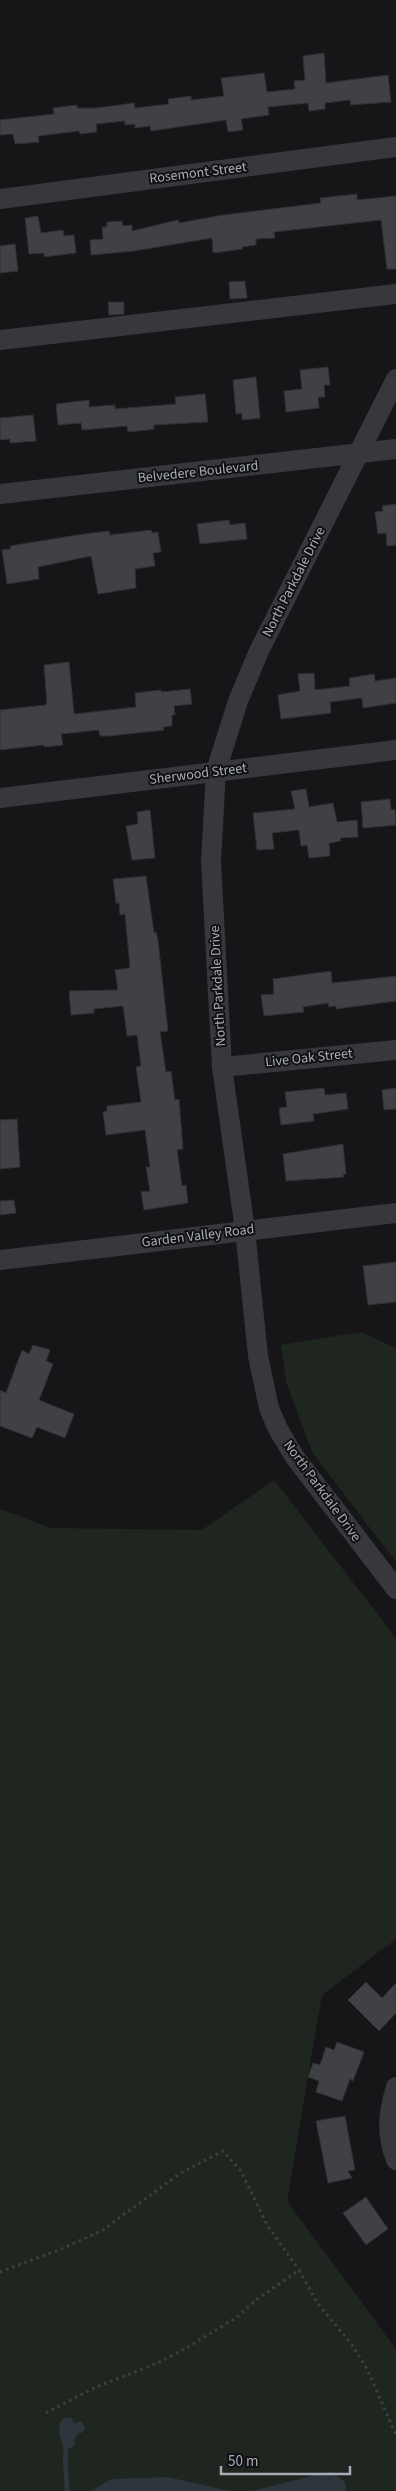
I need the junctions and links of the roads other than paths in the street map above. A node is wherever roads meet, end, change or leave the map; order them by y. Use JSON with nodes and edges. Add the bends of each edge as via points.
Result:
{"nodes":[{"id":1,"x":396,"y":147,"type":"edge"},
{"id":2,"x":0,"y":199,"type":"edge"},
{"id":3,"x":396,"y":294,"type":"edge"},
{"id":4,"x":0,"y":340,"type":"edge"},
{"id":5,"x":396,"y":379,"type":"edge"},
{"id":6,"x":396,"y":449,"type":"edge"},
{"id":7,"x":358,"y":454,"type":"junction"},
{"id":8,"x":0,"y":494,"type":"edge"},
{"id":9,"x":396,"y":750,"type":"edge"},
{"id":10,"x":216,"y":771,"type":"junction"},
{"id":11,"x":0,"y":798,"type":"edge"},
{"id":12,"x":396,"y":1050,"type":"edge"},
{"id":13,"x":222,"y":1067,"type":"junction"},
{"id":14,"x":396,"y":1213,"type":"edge"},
{"id":15,"x":245,"y":1230,"type":"junction"},
{"id":16,"x":0,"y":1260,"type":"edge"},
{"id":17,"x":396,"y":1589,"type":"edge"},
{"id":18,"x":396,"y":2087,"type":"edge"},
{"id":19,"x":396,"y":2160,"type":"edge"}],
"edges":[{"from":1,"to":2,"type":"street","name":"Rosemont Street"},
{"from":3,"to":4,"type":"street"},
{"from":5,"to":7,"type":"street","name":"North Parkdale Drive"},
{"from":6,"to":7,"type":"street","name":"Belvedere Boulevard"},
{"from":7,"to":8,"type":"street","name":"Belvedere Boulevard"},
{"from":7,"to":10,"type":"street","name":"North Parkdale Drive","via":[[259,651],[238,701]]},
{"from":9,"to":10,"type":"street","name":"Sherwood Street"},
{"from":10,"to":11,"type":"street","name":"Sherwood Street"},
{"from":10,"to":13,"type":"street","name":"North Parkdale Drive","via":[[210,861]]},
{"from":12,"to":13,"type":"street","name":"Live Oak Street"},
{"from":13,"to":15,"type":"street","name":"North Parkdale Drive"},
{"from":14,"to":15,"type":"street","name":"Garden Valley Road"},
{"from":15,"to":16,"type":"street","name":"Garden Valley Road"},
{"from":15,"to":17,"type":"street","name":"North Parkdale Drive","via":[[258,1356],[269,1408],[294,1456]]},
{"from":18,"to":19,"type":"street","via":[[388,2127]]}]}
